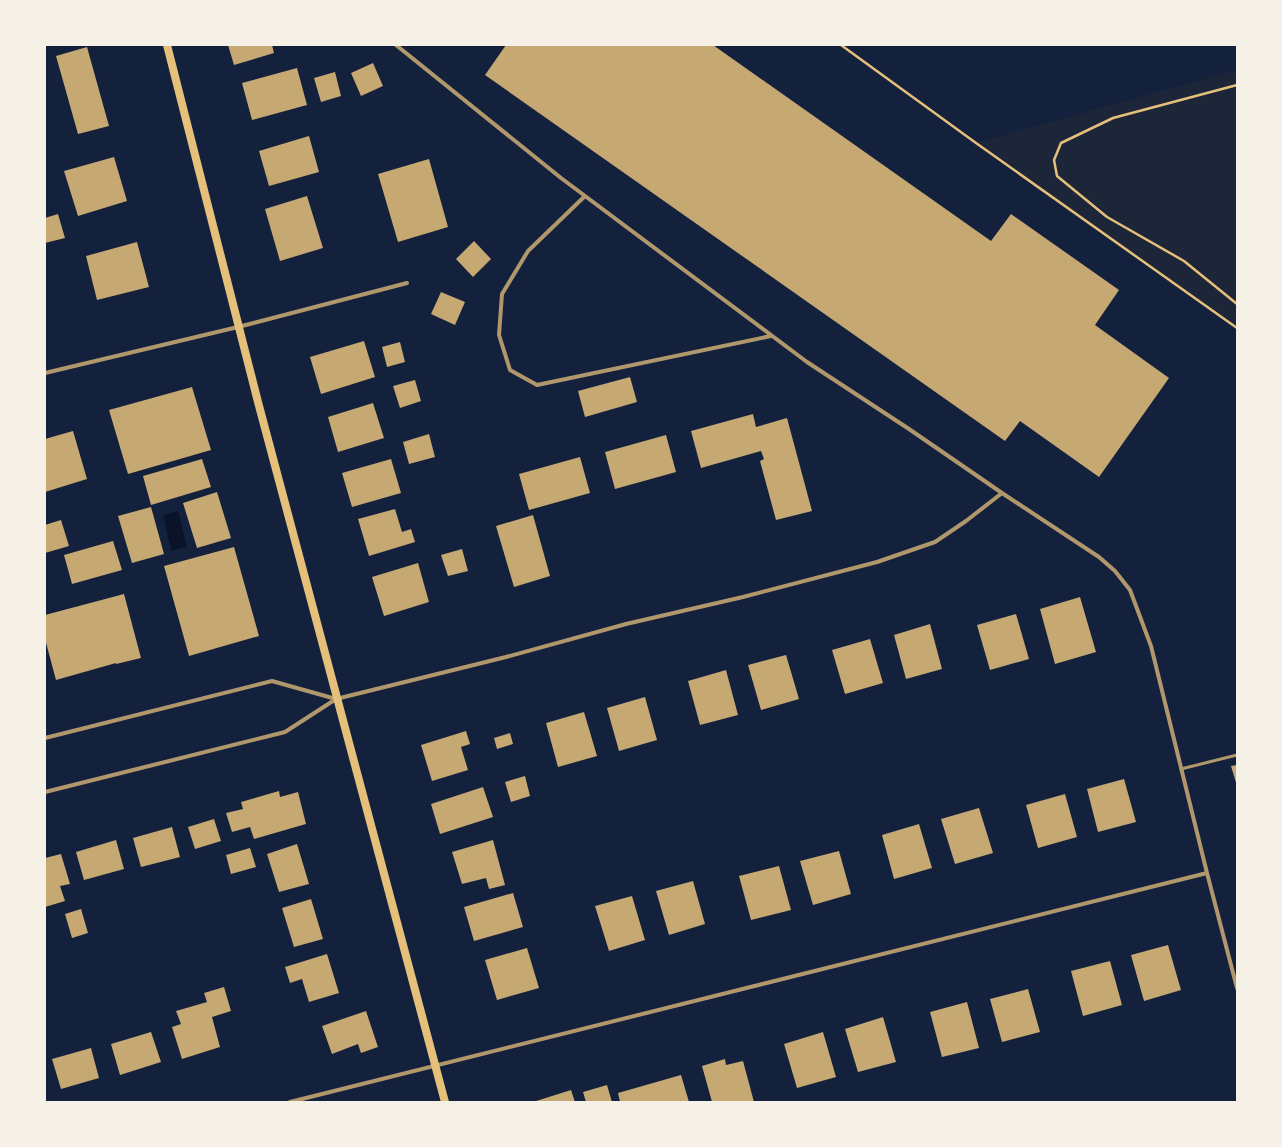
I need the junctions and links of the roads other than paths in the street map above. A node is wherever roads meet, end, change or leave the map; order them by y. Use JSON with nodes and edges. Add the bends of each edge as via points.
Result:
{"nodes":[{"id":1,"x":167,"y":45,"type":"edge"},
{"id":2,"x":396,"y":45,"type":"edge"},
{"id":3,"x":585,"y":196,"type":"junction"},
{"id":4,"x":407,"y":283,"type":"dead end"},
{"id":5,"x":238,"y":327,"type":"junction"},
{"id":6,"x":771,"y":336,"type":"junction"},
{"id":7,"x":45,"y":373,"type":"edge"},
{"id":8,"x":1002,"y":493,"type":"junction"},
{"id":9,"x":336,"y":699,"type":"junction"},
{"id":10,"x":45,"y":738,"type":"edge"},
{"id":11,"x":1237,"y":755,"type":"edge"},
{"id":12,"x":1181,"y":769,"type":"junction"},
{"id":13,"x":45,"y":792,"type":"edge"},
{"id":14,"x":1206,"y":873,"type":"junction"},
{"id":15,"x":1237,"y":988,"type":"edge"},
{"id":16,"x":435,"y":1065,"type":"junction"},
{"id":17,"x":290,"y":1102,"type":"edge"},
{"id":18,"x":445,"y":1102,"type":"edge"}],
"edges":[{"from":1,"to":5,"type":"main road"},
{"from":2,"to":3,"type":"street"},
{"from":3,"to":6,"type":"street"},
{"from":3,"to":6,"type":"street","via":[[528,251],[502,294],[499,335],[510,370],[537,385]]},
{"from":4,"to":5,"type":"street"},
{"from":5,"to":7,"type":"street"},
{"from":5,"to":9,"type":"main road"},
{"from":6,"to":8,"type":"street"},
{"from":8,"to":9,"type":"street","via":[[935,542],[877,562]]},
{"from":8,"to":12,"type":"street","via":[[1099,556],[1130,590],[1151,646]]},
{"from":9,"to":10,"type":"street","via":[[272,681]]},
{"from":9,"to":13,"type":"street","via":[[285,732]]},
{"from":9,"to":16,"type":"main road"},
{"from":11,"to":12,"type":"lane"},
{"from":12,"to":14,"type":"street"},
{"from":14,"to":15,"type":"street"},
{"from":14,"to":16,"type":"street"},
{"from":16,"to":17,"type":"street"},
{"from":16,"to":18,"type":"main road"}]}
